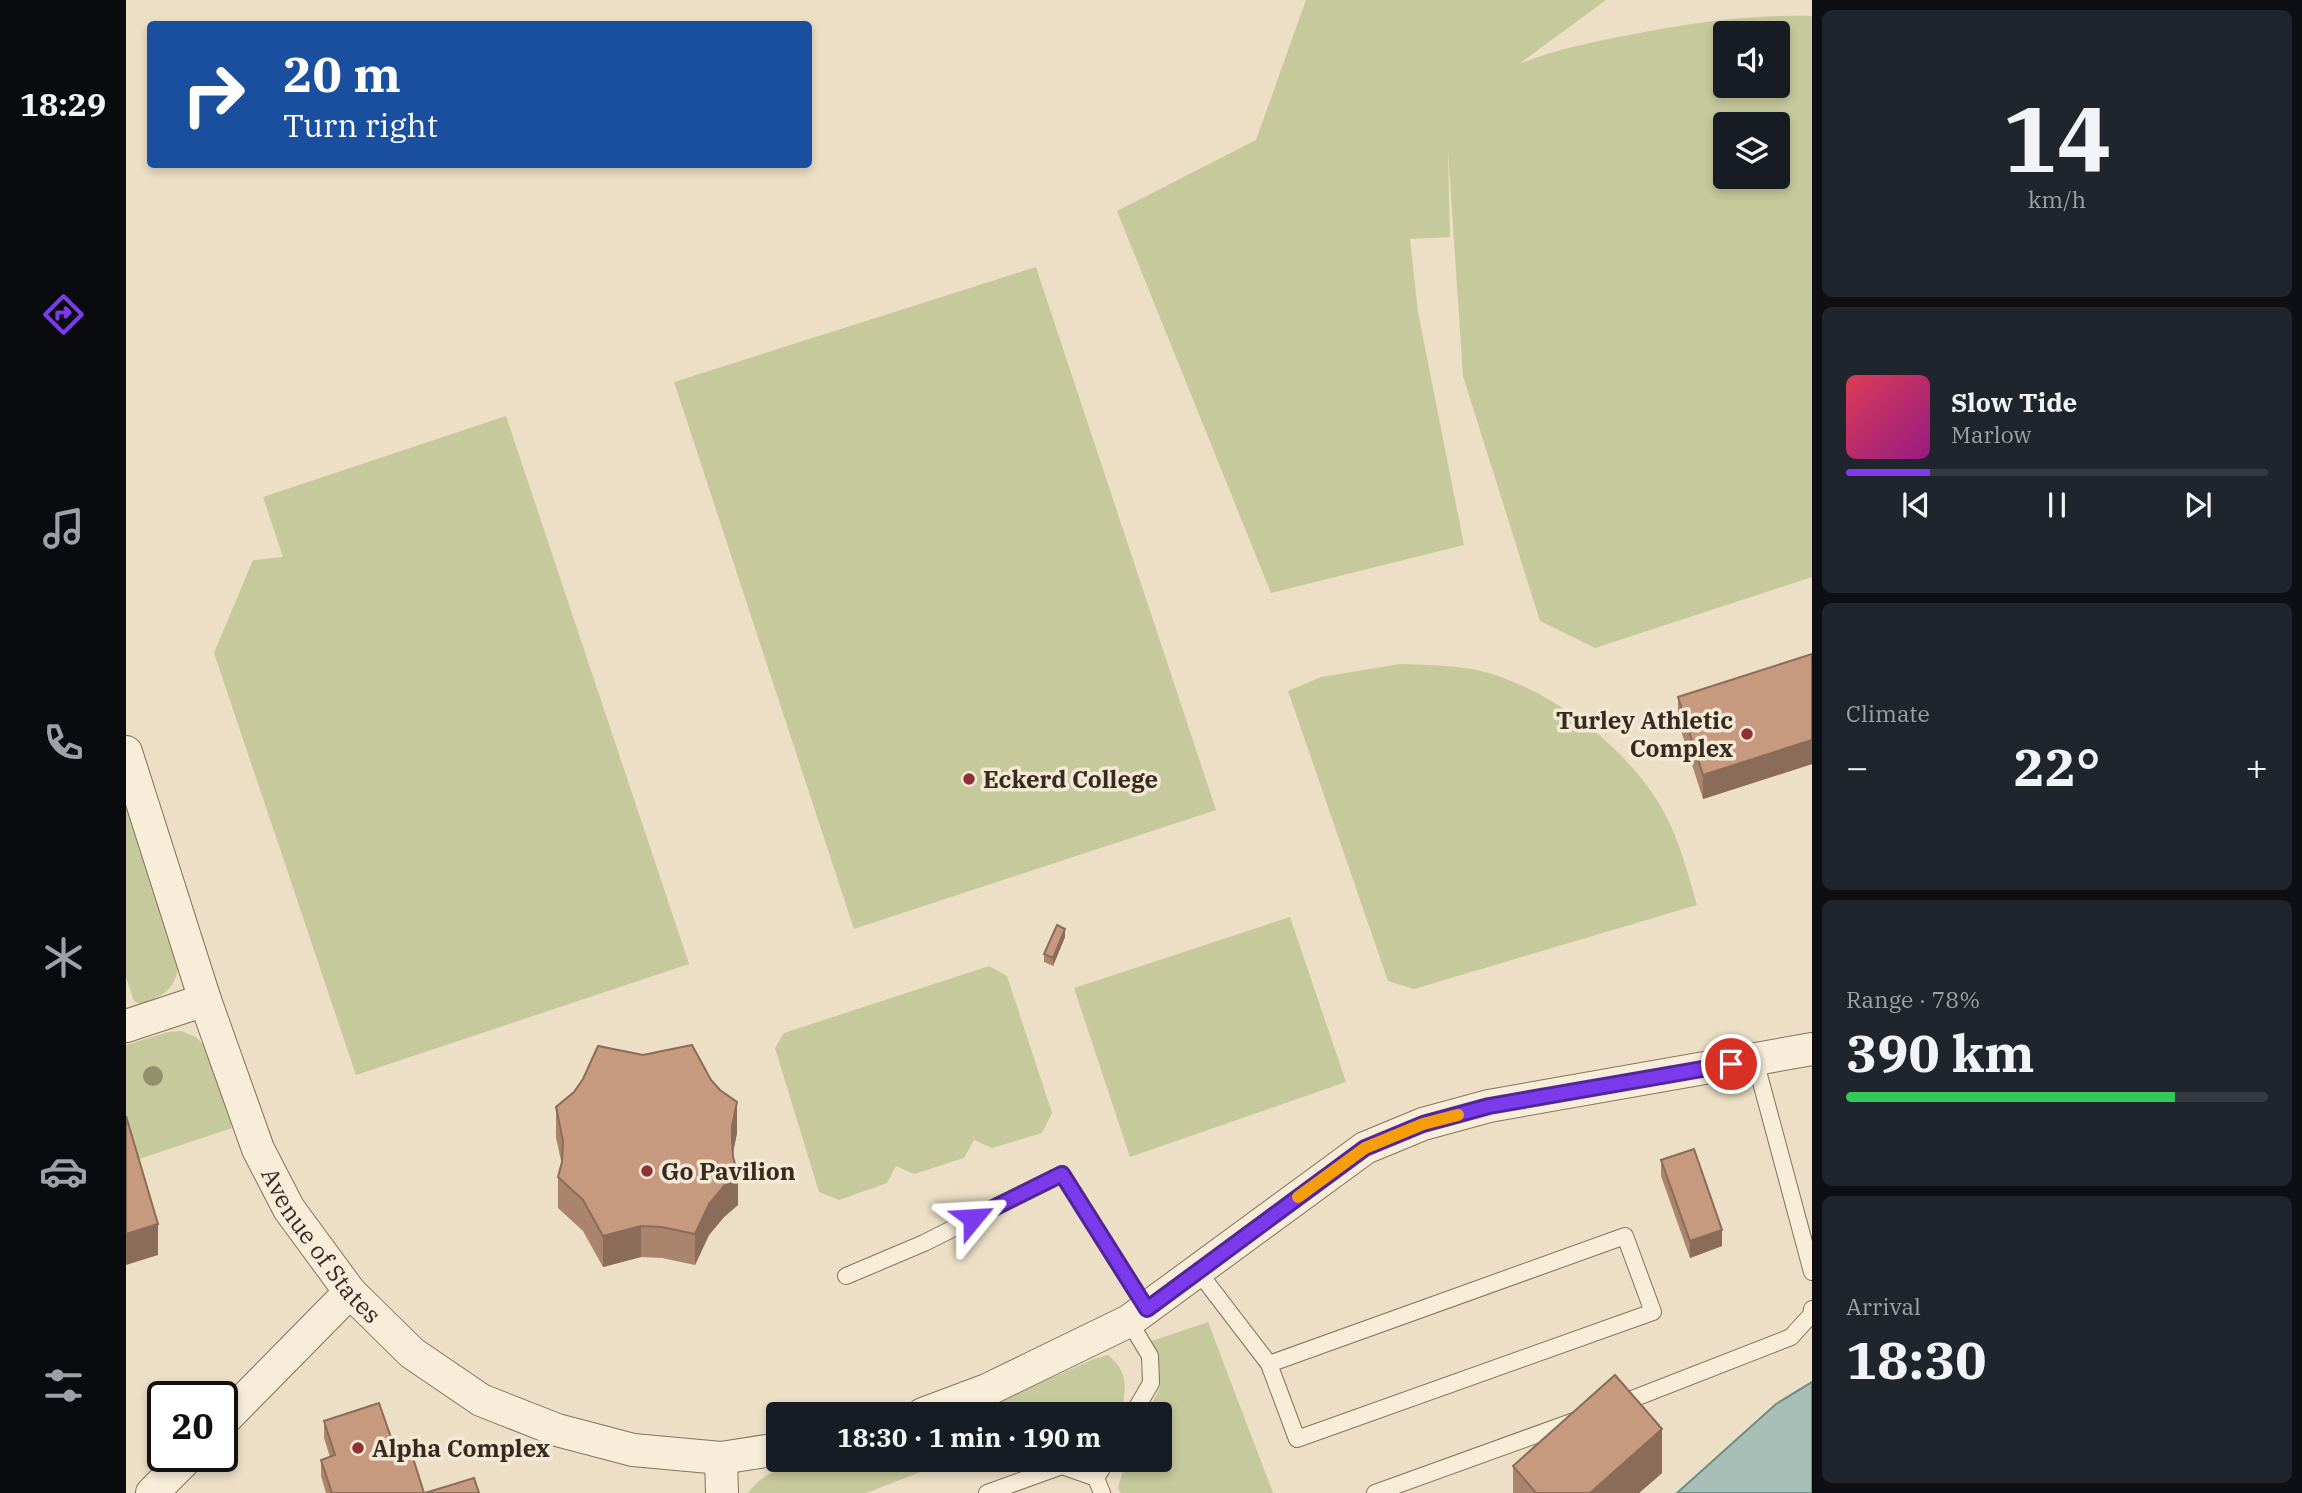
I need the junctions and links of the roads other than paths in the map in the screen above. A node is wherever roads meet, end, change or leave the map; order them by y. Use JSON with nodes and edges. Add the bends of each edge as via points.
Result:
{"nodes":[{"id":1,"x":126,"y":752,"type":"edge"},
{"id":2,"x":205,"y":1000,"type":"junction"},
{"id":3,"x":126,"y":1026,"type":"edge"},
{"id":4,"x":1812,"y":1049,"type":"edge"},
{"id":5,"x":1755,"y":1060,"type":"junction"},
{"id":6,"x":1197,"y":1270,"type":"junction"},
{"id":7,"x":1812,"y":1272,"type":"edge"},
{"id":8,"x":846,"y":1276,"type":"dead end"},
{"id":9,"x":350,"y":1292,"type":"junction"},
{"id":10,"x":1812,"y":1309,"type":"edge"},
{"id":11,"x":1138,"y":1315,"type":"junction"},
{"id":12,"x":1269,"y":1364,"type":"junction"},
{"id":13,"x":954,"y":1402,"type":"edge"},
{"id":14,"x":1140,"y":1402,"type":"edge"},
{"id":15,"x":238,"y":1406,"type":"edge"},
{"id":16,"x":766,"y":1451,"type":"edge"},
{"id":17,"x":721,"y":1458,"type":"junction"},
{"id":18,"x":173,"y":1472,"type":"edge"},
{"id":19,"x":1099,"y":1486,"type":"edge"},
{"id":20,"x":152,"y":1493,"type":"edge"},
{"id":21,"x":722,"y":1493,"type":"edge"},
{"id":22,"x":987,"y":1493,"type":"edge"},
{"id":23,"x":1375,"y":1493,"type":"edge"}],
"edges":[{"from":1,"to":2,"type":"street","name":"Avenue of States"},
{"from":2,"to":3,"type":"street"},
{"from":2,"to":9,"type":"street","name":"Avenue of States","via":[[258,1149],[289,1209]]},
{"from":4,"to":5,"type":"street"},
{"from":5,"to":6,"type":"street","via":[[1489,1106],[1423,1124],[1365,1148]]},
{"from":5,"to":7,"type":"lane"},
{"from":6,"to":11,"type":"street"},
{"from":6,"to":12,"type":"lane"},
{"from":8,"to":11,"type":"lane","via":[[1062,1174]]},
{"from":9,"to":15,"type":"street"},
{"from":9,"to":17,"type":"street","name":"Avenue of States","via":[[412,1353],[481,1400],[557,1430],[633,1450]]},
{"from":10,"to":23,"type":"lane","via":[[1791,1337]]},
{"from":11,"to":13,"type":"street"},
{"from":11,"to":14,"type":"lane","via":[[1150,1356],[1151,1383]]},
{"from":12,"to":12,"type":"lane","via":[[1625,1236],[1653,1312],[1297,1439]]},
{"from":16,"to":17,"type":"street","name":"Avenue of States"},
{"from":17,"to":21,"type":"street"},
{"from":18,"to":20,"type":"street"},
{"from":19,"to":22,"type":"lane","via":[[1062,1466]]}]}
